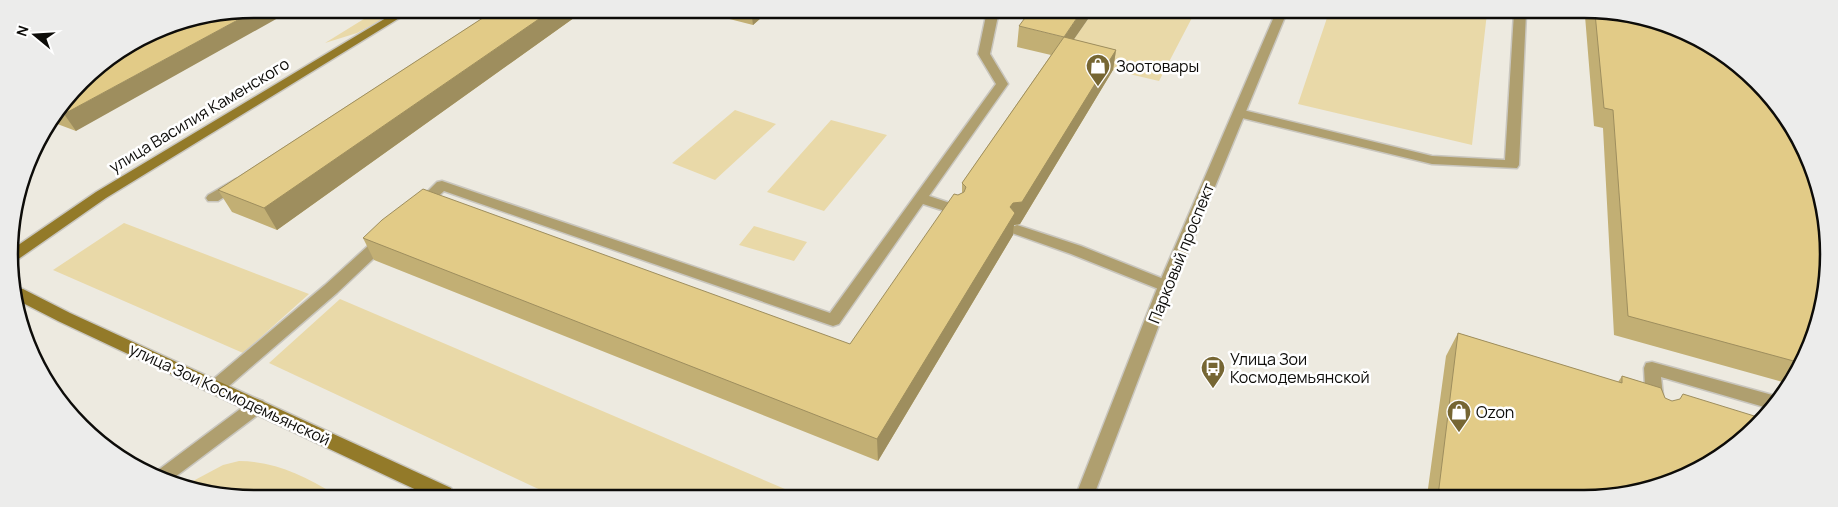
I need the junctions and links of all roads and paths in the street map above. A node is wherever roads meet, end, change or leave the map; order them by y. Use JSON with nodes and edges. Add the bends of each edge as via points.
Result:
{"nodes":[{"id":1,"x":394,"y":18,"type":"edge"},
{"id":2,"x":992,"y":18,"type":"edge"},
{"id":3,"x":1279,"y":18,"type":"edge"},
{"id":4,"x":1520,"y":18,"type":"edge"},
{"id":5,"x":1239,"y":113,"type":"junction"},
{"id":6,"x":245,"y":176,"type":"edge"},
{"id":7,"x":213,"y":198,"type":"dead end"},
{"id":8,"x":920,"y":198,"type":"junction"},
{"id":9,"x":957,"y":210,"type":"edge"},
{"id":10,"x":407,"y":218,"type":"edge"},
{"id":11,"x":393,"y":230,"type":"edge"},
{"id":12,"x":1017,"y":230,"type":"edge"},
{"id":13,"x":18,"y":252,"type":"edge"},
{"id":14,"x":1166,"y":286,"type":"junction"},
{"id":15,"x":21,"y":295,"type":"edge"},
{"id":16,"x":216,"y":387,"type":"junction"},
{"id":17,"x":1769,"y":401,"type":"edge"},
{"id":18,"x":257,"y":406,"type":"junction"},
{"id":19,"x":1655,"y":414,"type":"edge"},
{"id":20,"x":166,"y":473,"type":"edge"},
{"id":21,"x":436,"y":490,"type":"edge"},
{"id":22,"x":1086,"y":490,"type":"edge"}],
"edges":[{"from":1,"to":13,"type":"main road","name":"улица Василия Каменского","via":[[100,194]]},
{"from":2,"to":8,"type":"street","via":[[984,54],[1002,84]]},
{"from":3,"to":5,"type":"street","name":"Парковый проспект"},
{"from":4,"to":5,"type":"street","via":[[1512,164],[1432,160]]},
{"from":5,"to":14,"type":"street","name":"Парковый проспект"},
{"from":6,"to":7,"type":"street"},
{"from":8,"to":9,"type":"street"},
{"from":8,"to":10,"type":"street","via":[[833,320],[442,185]]},
{"from":11,"to":16,"type":"street","via":[[331,289]]},
{"from":12,"to":14,"type":"street"},
{"from":14,"to":22,"type":"street","name":"Парковый проспект"},
{"from":15,"to":16,"type":"main road","name":"улица Зои Космодемьянской","via":[[64,318]]},
{"from":16,"to":18,"type":"main road","name":"улица Зои Космодемьянской"},
{"from":17,"to":19,"type":"street","via":[[1652,368]]},
{"from":18,"to":20,"type":"street"},
{"from":18,"to":21,"type":"main road","name":"улица Зои Космодемьянской"}]}
